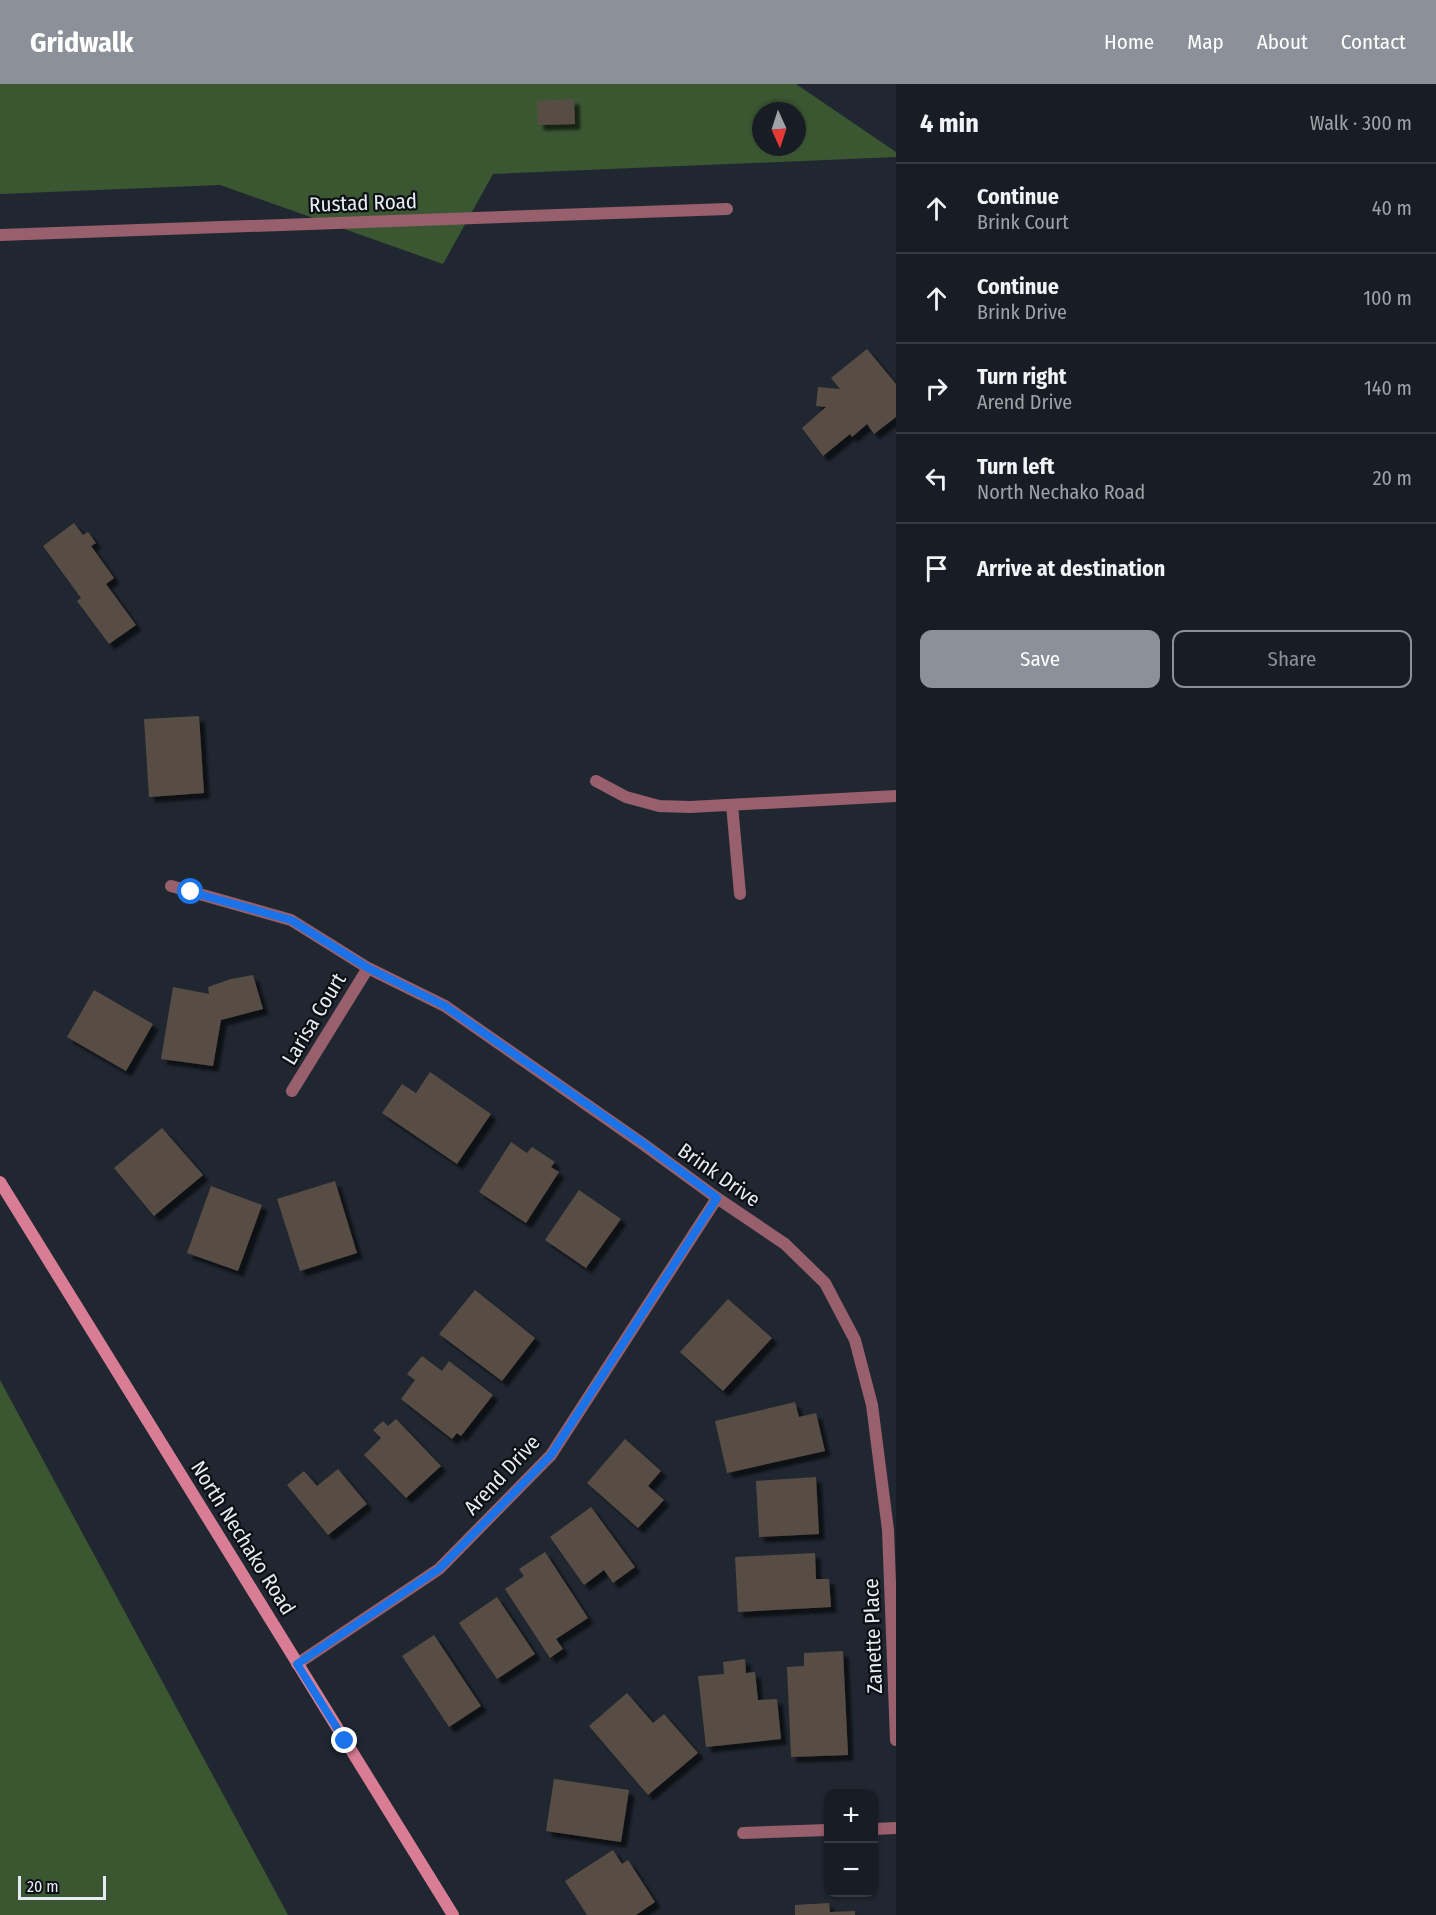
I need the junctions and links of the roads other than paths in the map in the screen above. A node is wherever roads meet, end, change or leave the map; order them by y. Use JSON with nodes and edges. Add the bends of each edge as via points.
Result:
{"nodes":[{"id":1,"x":727,"y":209,"type":"dead end"},
{"id":2,"x":0,"y":235,"type":"edge"},
{"id":3,"x":596,"y":781,"type":"dead end"},
{"id":4,"x":896,"y":796,"type":"edge"},
{"id":5,"x":732,"y":805,"type":"junction"},
{"id":6,"x":171,"y":886,"type":"dead end"},
{"id":7,"x":740,"y":894,"type":"dead end"},
{"id":8,"x":368,"y":968,"type":"junction"},
{"id":9,"x":292,"y":1091,"type":"dead end"},
{"id":10,"x":0,"y":1182,"type":"edge"},
{"id":11,"x":717,"y":1198,"type":"junction"},
{"id":12,"x":892,"y":1530,"type":"edge"},
{"id":13,"x":297,"y":1664,"type":"junction"},
{"id":14,"x":896,"y":1740,"type":"edge"},
{"id":15,"x":878,"y":1828,"type":"edge"},
{"id":16,"x":896,"y":1828,"type":"edge"},
{"id":17,"x":824,"y":1830,"type":"edge"},
{"id":18,"x":743,"y":1833,"type":"dead end"},
{"id":19,"x":453,"y":1915,"type":"edge"}],
"edges":[{"from":1,"to":2,"type":"street","name":"Rustad Road"},
{"from":3,"to":5,"type":"street","via":[[626,797],[659,806]]},
{"from":4,"to":5,"type":"street"},
{"from":5,"to":7,"type":"street"},
{"from":6,"to":8,"type":"street","name":"Brink Drive","via":[[291,920]]},
{"from":8,"to":9,"type":"street","name":"Larisa Court"},
{"from":8,"to":11,"type":"street","name":"Brink Drive","via":[[445,1006]]},
{"from":10,"to":13,"type":"main road","name":"North Nechako Road"},
{"from":11,"to":12,"type":"street","name":"Brink Drive","via":[[785,1244],[825,1283],[855,1340],[872,1405]]},
{"from":11,"to":13,"type":"street","name":"Arend Drive","via":[[551,1455],[439,1569]]},
{"from":12,"to":14,"type":"street","name":"Zanette Place"},
{"from":13,"to":19,"type":"main road","name":"North Nechako Road"},
{"from":15,"to":16,"type":"street"},
{"from":17,"to":18,"type":"street"}]}
